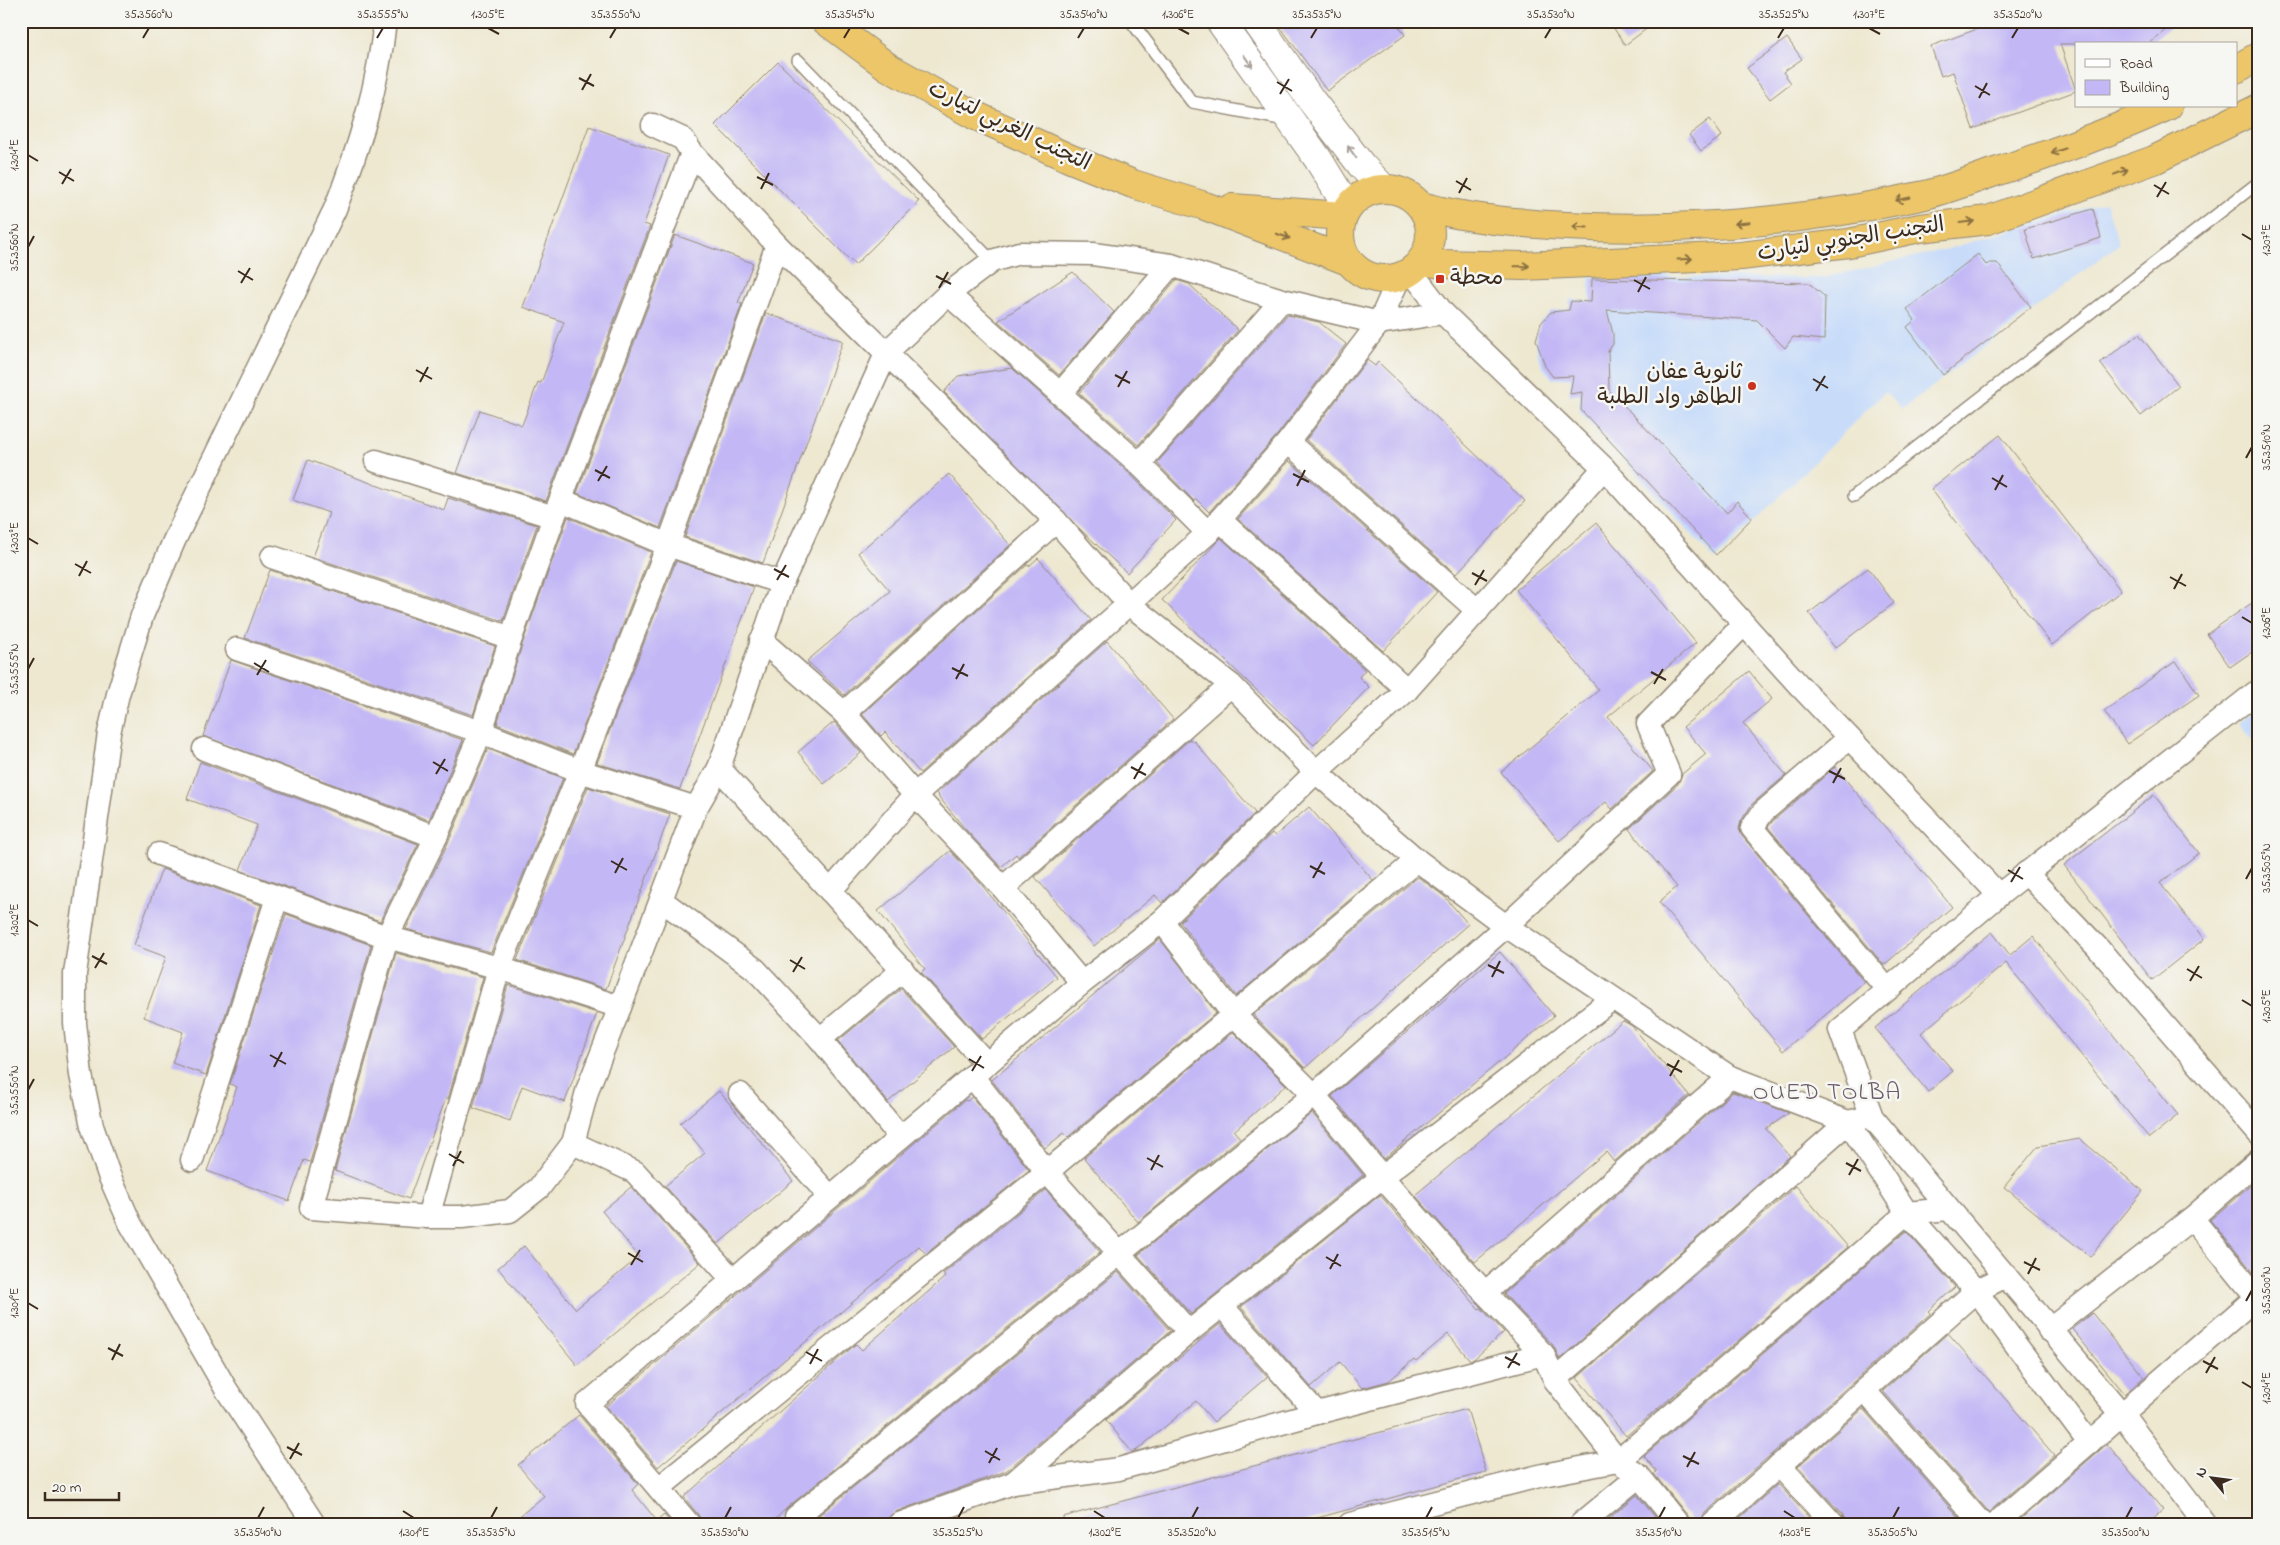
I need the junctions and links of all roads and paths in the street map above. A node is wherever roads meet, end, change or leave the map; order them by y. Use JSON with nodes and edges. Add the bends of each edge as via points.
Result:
{"nodes":[{"id":1,"x":385,"y":21,"type":"edge"},
{"id":2,"x":826,"y":21,"type":"edge"},
{"id":3,"x":1131,"y":21,"type":"edge"},
{"id":4,"x":1220,"y":21,"type":"edge"},
{"id":5,"x":1256,"y":21,"type":"edge"},
{"id":6,"x":2259,"y":56,"type":"edge"},
{"id":7,"x":798,"y":60,"type":"dead end"},
{"id":8,"x":2238,"y":68,"type":"edge"},
{"id":9,"x":2164,"y":108,"type":"edge"},
{"id":10,"x":2259,"y":108,"type":"edge"},
{"id":11,"x":1291,"y":121,"type":"junction"},
{"id":12,"x":653,"y":125,"type":"dead end"},
{"id":13,"x":692,"y":153,"type":"junction"},
{"id":14,"x":2259,"y":182,"type":"edge"},
{"id":15,"x":1384,"y":189,"type":"junction"},
{"id":16,"x":1205,"y":206,"type":"junction"},
{"id":17,"x":1421,"y":206,"type":"junction"},
{"id":18,"x":1345,"y":212,"type":"junction"},
{"id":19,"x":777,"y":245,"type":"junction"},
{"id":20,"x":992,"y":261,"type":"junction"},
{"id":21,"x":1348,"y":261,"type":"junction"},
{"id":22,"x":1171,"y":265,"type":"junction"},
{"id":23,"x":1410,"y":270,"type":"junction"},
{"id":24,"x":948,"y":294,"type":"junction"},
{"id":25,"x":1282,"y":300,"type":"junction"},
{"id":26,"x":1443,"y":313,"type":"junction"},
{"id":27,"x":1379,"y":323,"type":"junction"},
{"id":28,"x":887,"y":352,"type":"junction"},
{"id":29,"x":1060,"y":394,"type":"junction"},
{"id":30,"x":1288,"y":442,"type":"junction"},
{"id":31,"x":376,"y":461,"type":"dead end"},
{"id":32,"x":1139,"y":464,"type":"junction"},
{"id":33,"x":1604,"y":468,"type":"junction"},
{"id":34,"x":1854,"y":496,"type":"dead end"},
{"id":35,"x":558,"y":508,"type":"junction"},
{"id":36,"x":1056,"y":521,"type":"junction"},
{"id":37,"x":1214,"y":527,"type":"junction"},
{"id":38,"x":668,"y":545,"type":"junction"},
{"id":39,"x":272,"y":557,"type":"dead end"},
{"id":40,"x":782,"y":583,"type":"junction"},
{"id":41,"x":1129,"y":604,"type":"junction"},
{"id":42,"x":1478,"y":611,"type":"junction"},
{"id":43,"x":1744,"y":624,"type":"junction"},
{"id":44,"x":511,"y":638,"type":"junction"},
{"id":45,"x":761,"y":640,"type":"junction"},
{"id":46,"x":237,"y":649,"type":"dead end"},
{"id":47,"x":1230,"y":685,"type":"junction"},
{"id":48,"x":1407,"y":690,"type":"junction"},
{"id":49,"x":2259,"y":690,"type":"edge"},
{"id":50,"x":844,"y":713,"type":"junction"},
{"id":51,"x":481,"y":732,"type":"junction"},
{"id":52,"x":1849,"y":738,"type":"junction"},
{"id":53,"x":204,"y":749,"type":"dead end"},
{"id":54,"x":719,"y":768,"type":"junction"},
{"id":55,"x":580,"y":770,"type":"junction"},
{"id":56,"x":1316,"y":772,"type":"junction"},
{"id":57,"x":915,"y":795,"type":"junction"},
{"id":58,"x":696,"y":808,"type":"junction"},
{"id":59,"x":436,"y":837,"type":"junction"},
{"id":60,"x":158,"y":854,"type":"dead end"},
{"id":61,"x":1417,"y":860,"type":"junction"},
{"id":62,"x":2026,"y":873,"type":"junction"},
{"id":63,"x":1003,"y":888,"type":"junction"},
{"id":64,"x":830,"y":891,"type":"junction"},
{"id":65,"x":1999,"y":895,"type":"junction"},
{"id":66,"x":277,"y":898,"type":"junction"},
{"id":67,"x":661,"y":900,"type":"junction"},
{"id":68,"x":1162,"y":921,"type":"junction"},
{"id":69,"x":1506,"y":926,"type":"junction"},
{"id":70,"x":387,"y":937,"type":"junction"},
{"id":71,"x":499,"y":968,"type":"junction"},
{"id":72,"x":902,"y":970,"type":"junction"},
{"id":73,"x":1082,"y":983,"type":"junction"},
{"id":74,"x":1888,"y":989,"type":"junction"},
{"id":75,"x":1612,"y":999,"type":"junction"},
{"id":76,"x":620,"y":1007,"type":"junction"},
{"id":77,"x":1233,"y":1014,"type":"junction"},
{"id":78,"x":820,"y":1039,"type":"junction"},
{"id":79,"x":979,"y":1070,"type":"junction"},
{"id":80,"x":1730,"y":1077,"type":"junction"},
{"id":81,"x":740,"y":1094,"type":"dead end"},
{"id":82,"x":1314,"y":1094,"type":"junction"},
{"id":83,"x":1872,"y":1117,"type":"junction"},
{"id":84,"x":1848,"y":1122,"type":"junction"},
{"id":85,"x":2259,"y":1134,"type":"edge"},
{"id":86,"x":900,"y":1137,"type":"junction"},
{"id":87,"x":573,"y":1143,"type":"junction"},
{"id":88,"x":192,"y":1160,"type":"dead end"},
{"id":89,"x":2259,"y":1160,"type":"edge"},
{"id":90,"x":1047,"y":1172,"type":"junction"},
{"id":91,"x":1382,"y":1177,"type":"junction"},
{"id":92,"x":830,"y":1197,"type":"junction"},
{"id":93,"x":1948,"y":1209,"type":"junction"},
{"id":94,"x":1907,"y":1212,"type":"junction"},
{"id":95,"x":428,"y":1217,"type":"junction"},
{"id":96,"x":2192,"y":1218,"type":"junction"},
{"id":97,"x":1119,"y":1253,"type":"junction"},
{"id":98,"x":2006,"y":1276,"type":"junction"},
{"id":99,"x":733,"y":1280,"type":"junction"},
{"id":100,"x":1976,"y":1291,"type":"junction"},
{"id":101,"x":1485,"y":1293,"type":"junction"},
{"id":102,"x":2258,"y":1298,"type":"edge"},
{"id":103,"x":1222,"y":1306,"type":"junction"},
{"id":104,"x":2049,"y":1330,"type":"junction"},
{"id":105,"x":1188,"y":1332,"type":"junction"},
{"id":106,"x":1543,"y":1354,"type":"junction"},
{"id":107,"x":1555,"y":1380,"type":"junction"},
{"id":108,"x":1864,"y":1390,"type":"junction"},
{"id":109,"x":2122,"y":1413,"type":"junction"},
{"id":110,"x":1317,"y":1414,"type":"junction"},
{"id":111,"x":2089,"y":1443,"type":"junction"},
{"id":112,"x":1618,"y":1460,"type":"junction"},
{"id":113,"x":1779,"y":1465,"type":"junction"},
{"id":114,"x":1639,"y":1476,"type":"junction"},
{"id":115,"x":1013,"y":1483,"type":"junction"},
{"id":116,"x":658,"y":1488,"type":"junction"},
{"id":117,"x":2194,"y":1520,"type":"edge"},
{"id":118,"x":794,"y":1522,"type":"edge"},
{"id":119,"x":314,"y":1524,"type":"edge"},
{"id":120,"x":689,"y":1524,"type":"edge"},
{"id":121,"x":899,"y":1524,"type":"edge"},
{"id":122,"x":1350,"y":1524,"type":"edge"},
{"id":123,"x":1581,"y":1524,"type":"edge"},
{"id":124,"x":1678,"y":1524,"type":"edge"},
{"id":125,"x":1713,"y":1524,"type":"edge"},
{"id":126,"x":1833,"y":1524,"type":"edge"},
{"id":127,"x":1982,"y":1524,"type":"edge"},
{"id":128,"x":1995,"y":1524,"type":"edge"}],
"edges":[{"from":1,"to":119,"type":"street","via":[[372,98],[356,155],[335,209],[174,541],[134,639],[109,733],[75,974],[75,1023],[81,1075],[92,1126],[109,1175],[130,1223],[226,1389]]},
{"from":2,"to":16,"type":"highway","name":"التجنب الغربي لتيارت","via":[[888,67],[974,115],[1133,184]]},
{"from":3,"to":11,"type":"lane","via":[[1192,102]]},
{"from":4,"to":11,"type":"street","one_way":true},
{"from":15,"to":5,"type":"street","one_way":true,"via":[[1311,100]]},
{"from":6,"to":8,"type":"highway"},
{"from":7,"to":20,"type":"lane"},
{"from":9,"to":17,"type":"highway","name":"التجنب الجنوبي لتيارت","one_way":true,"via":[[2113,131],[1927,194],[1835,212],[1734,224],[1626,229],[1516,223],[1456,215]]},
{"from":23,"to":10,"type":"highway","name":"التجنب الجنوبي لتيارت","one_way":true,"via":[[1441,264],[1523,266],[1741,256],[1849,243],[1920,228],[1988,220],[2154,160]]},
{"from":11,"to":18,"type":"street"},
{"from":12,"to":13,"type":"street","via":[[683,139]]},
{"from":13,"to":19,"type":"street"},
{"from":13,"to":35,"type":"street"},
{"from":14,"to":34,"type":"lane"},
{"from":15,"to":17,"type":"highway","via":[[1398,191]]},
{"from":15,"to":18,"type":"highway","via":[[1370,191],[1358,198]]},
{"from":16,"to":18,"type":"highway","name":"التجنب الغربي لتيارت"},
{"from":16,"to":21,"type":"highway","name":"التجنب الغربي لتيارت","one_way":true},
{"from":17,"to":23,"type":"highway","via":[[1427,216],[1430,234],[1427,251]]},
{"from":18,"to":21,"type":"highway","via":[[1340,239]]},
{"from":19,"to":28,"type":"street"},
{"from":19,"to":38,"type":"street"},
{"from":20,"to":22,"type":"street","via":[[1020,253],[1093,254]]},
{"from":20,"to":24,"type":"street"},
{"from":21,"to":23,"type":"highway","via":[[1370,278],[1385,280]]},
{"from":22,"to":25,"type":"street"},
{"from":22,"to":29,"type":"street"},
{"from":23,"to":26,"type":"street"},
{"from":23,"to":27,"type":"street"},
{"from":24,"to":28,"type":"street"},
{"from":24,"to":29,"type":"street"},
{"from":25,"to":27,"type":"street"},
{"from":25,"to":32,"type":"street"},
{"from":26,"to":27,"type":"street"},
{"from":26,"to":33,"type":"street"},
{"from":27,"to":30,"type":"street"},
{"from":28,"to":36,"type":"street"},
{"from":28,"to":40,"type":"street"},
{"from":29,"to":32,"type":"street"},
{"from":30,"to":37,"type":"street"},
{"from":30,"to":42,"type":"street"},
{"from":31,"to":35,"type":"street"},
{"from":32,"to":37,"type":"street"},
{"from":33,"to":42,"type":"street"},
{"from":33,"to":43,"type":"street"},
{"from":35,"to":38,"type":"street"},
{"from":35,"to":44,"type":"street"},
{"from":36,"to":41,"type":"street"},
{"from":36,"to":50,"type":"street"},
{"from":37,"to":41,"type":"street"},
{"from":37,"to":48,"type":"street"},
{"from":38,"to":40,"type":"street"},
{"from":38,"to":55,"type":"street"},
{"from":39,"to":44,"type":"street"},
{"from":40,"to":45,"type":"street"},
{"from":41,"to":47,"type":"street"},
{"from":41,"to":57,"type":"street"},
{"from":42,"to":48,"type":"street"},
{"from":43,"to":52,"type":"street"},
{"from":43,"to":69,"type":"street","via":[[1648,724],[1669,774]]},
{"from":44,"to":51,"type":"street"},
{"from":45,"to":50,"type":"street"},
{"from":45,"to":54,"type":"street"},
{"from":46,"to":51,"type":"street"},
{"from":47,"to":56,"type":"street"},
{"from":47,"to":63,"type":"street"},
{"from":48,"to":56,"type":"street"},
{"from":49,"to":62,"type":"street"},
{"from":50,"to":57,"type":"street"},
{"from":51,"to":55,"type":"street"},
{"from":51,"to":59,"type":"street"},
{"from":52,"to":65,"type":"street"},
{"from":52,"to":74,"type":"street","via":[[1763,812],[1752,828]]},
{"from":53,"to":59,"type":"street"},
{"from":54,"to":58,"type":"street"},
{"from":54,"to":64,"type":"street"},
{"from":55,"to":58,"type":"street"},
{"from":55,"to":71,"type":"street"},
{"from":56,"to":61,"type":"street"},
{"from":56,"to":68,"type":"street"},
{"from":57,"to":63,"type":"street"},
{"from":57,"to":64,"type":"street"},
{"from":58,"to":67,"type":"street"},
{"from":59,"to":70,"type":"street"},
{"from":60,"to":66,"type":"street"},
{"from":61,"to":69,"type":"street"},
{"from":61,"to":77,"type":"street"},
{"from":62,"to":65,"type":"street"},
{"from":62,"to":85,"type":"street","via":[[2097,947]]},
{"from":63,"to":73,"type":"street"},
{"from":64,"to":72,"type":"street"},
{"from":65,"to":74,"type":"street"},
{"from":66,"to":70,"type":"street"},
{"from":66,"to":88,"type":"street"},
{"from":67,"to":76,"type":"street"},
{"from":67,"to":78,"type":"street","via":[[755,969]]},
{"from":68,"to":73,"type":"street"},
{"from":68,"to":77,"type":"street"},
{"from":69,"to":75,"type":"street"},
{"from":69,"to":82,"type":"street"},
{"from":70,"to":71,"type":"street"},
{"from":70,"to":95,"type":"street","via":[[311,1208]]},
{"from":71,"to":76,"type":"street"},
{"from":71,"to":95,"type":"street"},
{"from":72,"to":78,"type":"street"},
{"from":72,"to":79,"type":"street"},
{"from":73,"to":79,"type":"street"},
{"from":74,"to":83,"type":"street","via":[[1840,1030]]},
{"from":75,"to":80,"type":"street"},
{"from":75,"to":91,"type":"street"},
{"from":76,"to":87,"type":"street","via":[[588,1088]]},
{"from":77,"to":82,"type":"street"},
{"from":77,"to":90,"type":"street"},
{"from":78,"to":86,"type":"street"},
{"from":79,"to":86,"type":"street"},
{"from":79,"to":90,"type":"street"},
{"from":80,"to":84,"type":"street"},
{"from":80,"to":101,"type":"street"},
{"from":81,"to":92,"type":"street"},
{"from":82,"to":91,"type":"street"},
{"from":82,"to":97,"type":"street"},
{"from":83,"to":84,"type":"street"},
{"from":83,"to":93,"type":"street"},
{"from":84,"to":94,"type":"street"},
{"from":84,"to":107,"type":"street"},
{"from":86,"to":92,"type":"street"},
{"from":87,"to":95,"type":"street","via":[[539,1188],[510,1211]]},
{"from":87,"to":99,"type":"street","via":[[635,1172]]},
{"from":89,"to":96,"type":"street"},
{"from":90,"to":97,"type":"street"},
{"from":90,"to":116,"type":"street"},
{"from":91,"to":101,"type":"street"},
{"from":91,"to":103,"type":"street"},
{"from":92,"to":99,"type":"street"},
{"from":93,"to":94,"type":"street"},
{"from":93,"to":98,"type":"street"},
{"from":94,"to":100,"type":"street"},
{"from":94,"to":112,"type":"street"},
{"from":96,"to":102,"type":"street"},
{"from":96,"to":104,"type":"street"},
{"from":97,"to":105,"type":"street"},
{"from":97,"to":118,"type":"street"},
{"from":98,"to":100,"type":"street"},
{"from":98,"to":104,"type":"street"},
{"from":99,"to":116,"type":"street","via":[[587,1404]]},
{"from":100,"to":108,"type":"street"},
{"from":100,"to":111,"type":"street"},
{"from":101,"to":106,"type":"street"},
{"from":102,"to":109,"type":"street"},
{"from":103,"to":105,"type":"street"},
{"from":103,"to":110,"type":"street"},
{"from":104,"to":109,"type":"street"},
{"from":105,"to":115,"type":"street"},
{"from":106,"to":107,"type":"street"},
{"from":106,"to":110,"type":"street"},
{"from":107,"to":112,"type":"street"},
{"from":108,"to":113,"type":"street"},
{"from":108,"to":127,"type":"street"},
{"from":109,"to":111,"type":"street"},
{"from":109,"to":117,"type":"street"},
{"from":110,"to":115,"type":"street","via":[[1119,1469]]},
{"from":111,"to":128,"type":"street"},
{"from":112,"to":114,"type":"street"},
{"from":112,"to":122,"type":"street","via":[[1543,1475]]},
{"from":113,"to":125,"type":"street"},
{"from":113,"to":126,"type":"street"},
{"from":114,"to":123,"type":"street"},
{"from":114,"to":124,"type":"street"},
{"from":115,"to":121,"type":"street"},
{"from":116,"to":120,"type":"street"}]}
